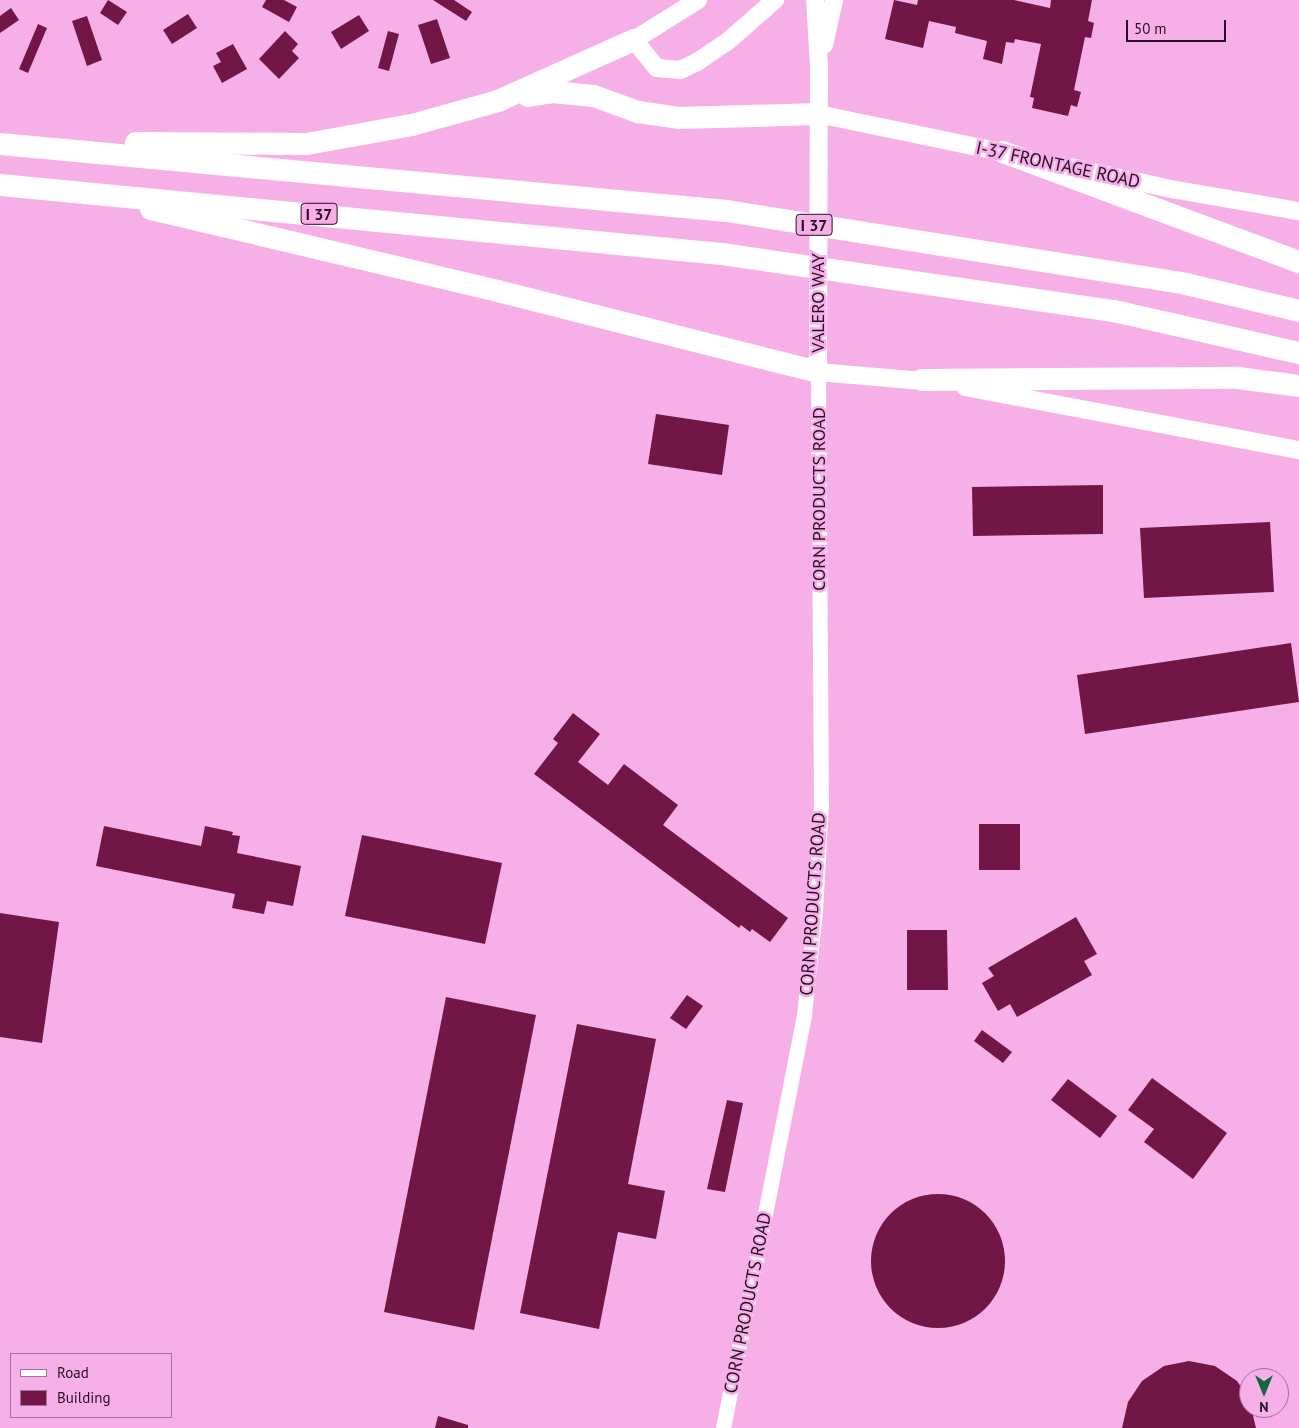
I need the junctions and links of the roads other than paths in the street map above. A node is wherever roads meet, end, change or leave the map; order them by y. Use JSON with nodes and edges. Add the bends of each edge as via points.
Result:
{"nodes":[{"id":1,"x":698,"y":0,"type":"edge"},
{"id":2,"x":775,"y":0,"type":"edge"},
{"id":3,"x":815,"y":0,"type":"edge"},
{"id":4,"x":834,"y":0,"type":"edge"},
{"id":5,"x":634,"y":40,"type":"junction"},
{"id":6,"x":819,"y":65,"type":"junction"},
{"id":7,"x":498,"y":101,"type":"junction"},
{"id":8,"x":818,"y":114,"type":"junction"},
{"id":9,"x":0,"y":144,"type":"edge"},
{"id":10,"x":43,"y":147,"type":"junction"},
{"id":11,"x":1003,"y":152,"type":"junction"},
{"id":12,"x":0,"y":185,"type":"edge"},
{"id":13,"x":65,"y":189,"type":"junction"},
{"id":14,"x":1299,"y":212,"type":"edge"},
{"id":15,"x":1299,"y":262,"type":"edge"},
{"id":16,"x":1299,"y":311,"type":"edge"},
{"id":17,"x":1299,"y":353,"type":"edge"},
{"id":18,"x":818,"y":372,"type":"junction"},
{"id":19,"x":922,"y":380,"type":"junction"},
{"id":20,"x":1299,"y":386,"type":"edge"},
{"id":21,"x":1299,"y":450,"type":"edge"},
{"id":22,"x":723,"y":1428,"type":"edge"}],
"edges":[{"from":1,"to":5,"type":"main road"},
{"from":2,"to":5,"type":"main road","via":[[727,42],[680,70],[657,68]]},
{"from":3,"to":6,"type":"main road"},
{"from":4,"to":6,"type":"main road"},
{"from":5,"to":7,"type":"highway"},
{"from":6,"to":8,"type":"main road"},
{"from":7,"to":8,"type":"highway","via":[[552,92],[594,96],[638,112],[679,118]]},
{"from":7,"to":10,"type":"highway","via":[[412,125],[307,144],[98,142]]},
{"from":8,"to":11,"type":"main road","name":"I-37 FRONTAGE ROAD"},
{"from":8,"to":18,"type":"main road","name":"VALERO WAY"},
{"from":9,"to":10,"type":"highway","number":"I 37"},
{"from":10,"to":16,"type":"highway","number":"I 37","via":[[727,211],[1186,284]]},
{"from":11,"to":14,"type":"main road","name":"I-37 FRONTAGE ROAD","via":[[1171,189]]},
{"from":11,"to":15,"type":"highway"},
{"from":12,"to":13,"type":"highway","number":"I 37"},
{"from":13,"to":17,"type":"highway","number":"I 37","via":[[722,254],[1114,311]]},
{"from":13,"to":18,"type":"highway","via":[[498,291]]},
{"from":18,"to":19,"type":"main road"},
{"from":18,"to":22,"type":"street","name":"CORN PRODUCTS ROAD","via":[[821,803],[815,911],[804,1015]]},
{"from":19,"to":20,"type":"highway","via":[[1238,378]]},
{"from":19,"to":21,"type":"main road"}]}
